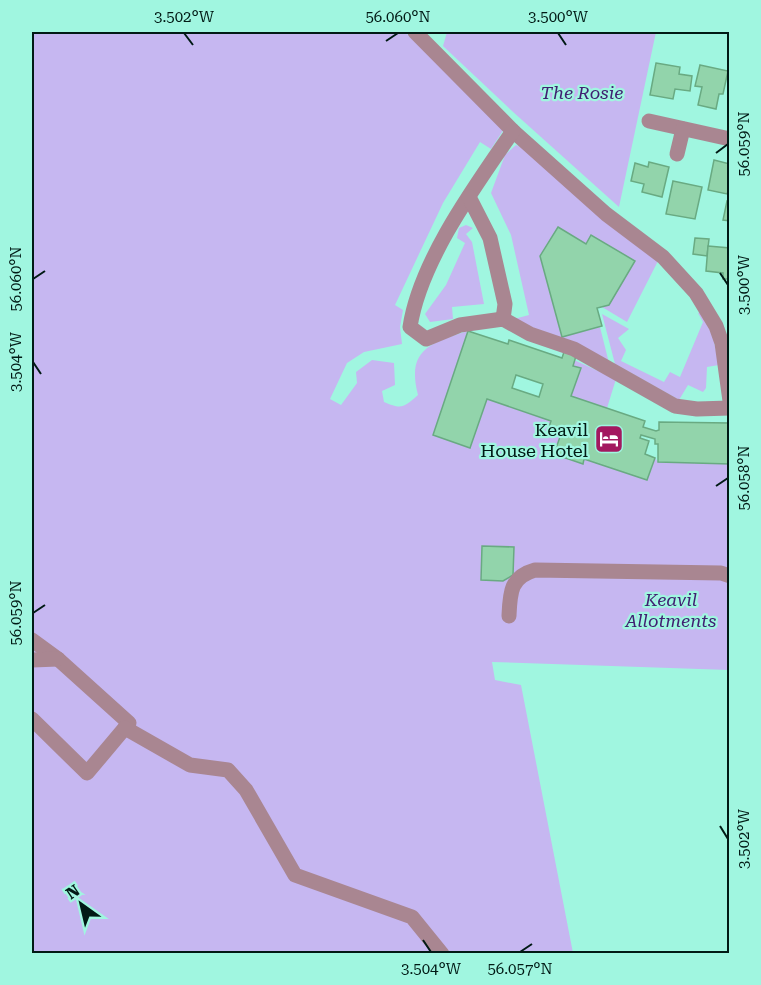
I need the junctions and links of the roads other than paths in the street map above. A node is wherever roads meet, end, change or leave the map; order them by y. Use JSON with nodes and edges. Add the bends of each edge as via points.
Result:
{"nodes":[{"id":1,"x":415,"y":32,"type":"edge"},
{"id":2,"x":649,"y":121,"type":"dead end"},
{"id":3,"x":683,"y":129,"type":"junction"},
{"id":4,"x":513,"y":131,"type":"junction"},
{"id":5,"x":729,"y":139,"type":"edge"},
{"id":6,"x":677,"y":154,"type":"dead end"},
{"id":7,"x":469,"y":197,"type":"junction"},
{"id":8,"x":503,"y":319,"type":"junction"},
{"id":9,"x":729,"y":401,"type":"edge"},
{"id":10,"x":729,"y":408,"type":"edge"},
{"id":11,"x":729,"y":576,"type":"edge"},
{"id":12,"x":509,"y":616,"type":"dead end"},
{"id":13,"x":32,"y":640,"type":"edge"},
{"id":14,"x":58,"y":659,"type":"junction"},
{"id":15,"x":32,"y":660,"type":"edge"},
{"id":16,"x":32,"y":719,"type":"edge"},
{"id":17,"x":125,"y":728,"type":"junction"},
{"id":18,"x":442,"y":954,"type":"edge"}],
"edges":[{"from":1,"to":4,"type":"street"},
{"from":2,"to":3,"type":"street"},
{"from":3,"to":5,"type":"street"},
{"from":3,"to":6,"type":"street"},
{"from":4,"to":7,"type":"street"},
{"from":4,"to":9,"type":"street","via":[[606,214],[663,257],[696,293],[722,344]]},
{"from":7,"to":8,"type":"street","via":[[490,238],[505,304]]},
{"from":7,"to":8,"type":"street","via":[[434,257],[413,306],[410,327],[426,339],[460,325]]},
{"from":8,"to":10,"type":"street","via":[[530,334],[574,349],[675,406]]},
{"from":11,"to":12,"type":"street","via":[[535,570],[513,585]]},
{"from":13,"to":14,"type":"street"},
{"from":14,"to":15,"type":"street"},
{"from":14,"to":17,"type":"street","via":[[129,723]]},
{"from":16,"to":17,"type":"street","via":[[87,772]]},
{"from":17,"to":18,"type":"street","via":[[190,765],[228,770],[246,790],[295,875],[412,917]]}]}
